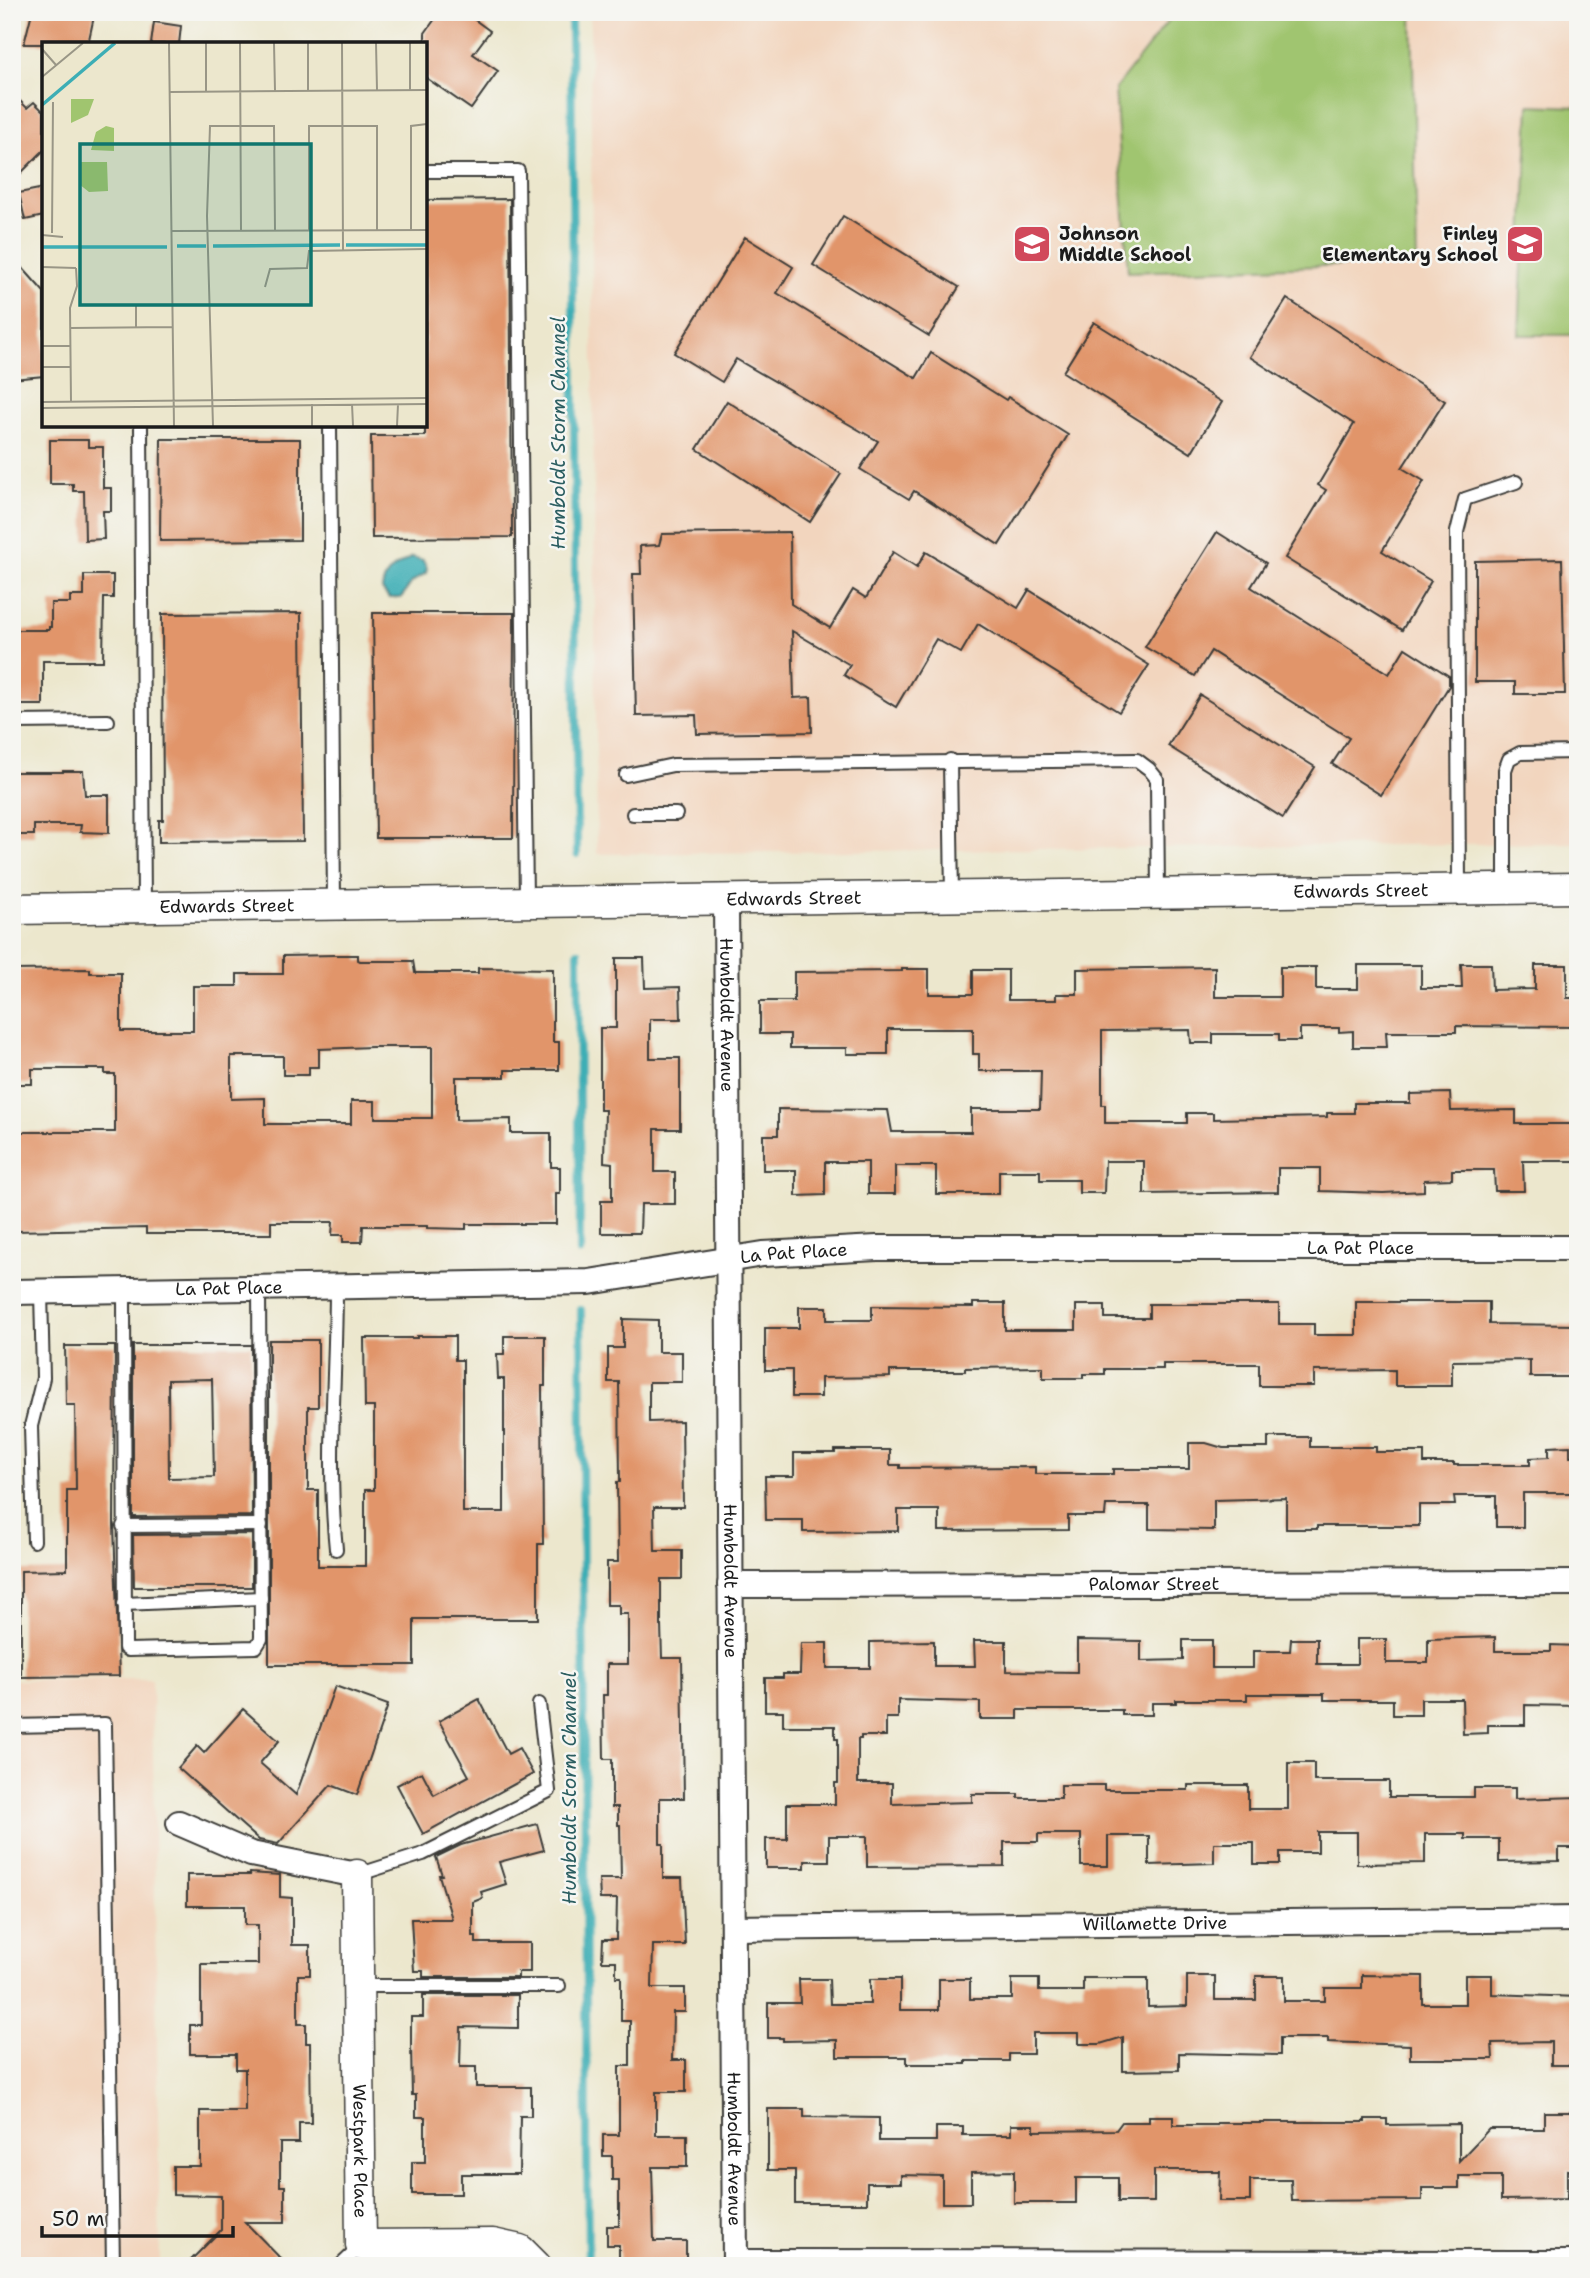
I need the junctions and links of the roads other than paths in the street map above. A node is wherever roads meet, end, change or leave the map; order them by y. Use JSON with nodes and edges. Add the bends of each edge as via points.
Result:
{"nodes":[{"id":1,"x":427,"y":171,"type":"edge"},
{"id":2,"x":141,"y":427,"type":"edge"},
{"id":3,"x":330,"y":427,"type":"edge"},
{"id":4,"x":1516,"y":482,"type":"dead end"},
{"id":5,"x":108,"y":721,"type":"dead end"},
{"id":6,"x":12,"y":722,"type":"edge"},
{"id":7,"x":1578,"y":752,"type":"edge"},
{"id":8,"x":950,"y":760,"type":"junction"},
{"id":9,"x":626,"y":775,"type":"dead end"},
{"id":10,"x":633,"y":814,"type":"dead end"},
{"id":11,"x":676,"y":814,"type":"dead end"},
{"id":12,"x":1505,"y":888,"type":"junction"},
{"id":13,"x":1578,"y":888,"type":"edge"},
{"id":14,"x":1459,"y":890,"type":"junction"},
{"id":15,"x":1158,"y":895,"type":"junction"},
{"id":16,"x":952,"y":897,"type":"junction"},
{"id":17,"x":726,"y":899,"type":"junction"},
{"id":18,"x":526,"y":901,"type":"junction"},
{"id":19,"x":334,"y":904,"type":"junction"},
{"id":20,"x":144,"y":906,"type":"junction"},
{"id":21,"x":12,"y":909,"type":"edge"},
{"id":22,"x":1578,"y":1248,"type":"edge"},
{"id":23,"x":727,"y":1259,"type":"junction"},
{"id":24,"x":336,"y":1287,"type":"junction"},
{"id":25,"x":259,"y":1288,"type":"junction"},
{"id":26,"x":124,"y":1291,"type":"junction"},
{"id":27,"x":41,"y":1292,"type":"junction"},
{"id":28,"x":12,"y":1293,"type":"edge"},
{"id":29,"x":261,"y":1525,"type":"junction"},
{"id":30,"x":123,"y":1526,"type":"junction"},
{"id":31,"x":34,"y":1541,"type":"dead end"},
{"id":32,"x":336,"y":1549,"type":"dead end"},
{"id":33,"x":1578,"y":1583,"type":"edge"},
{"id":34,"x":730,"y":1585,"type":"junction"},
{"id":35,"x":261,"y":1598,"type":"junction"},
{"id":36,"x":124,"y":1604,"type":"junction"},
{"id":37,"x":539,"y":1704,"type":"dead end"},
{"id":38,"x":12,"y":1726,"type":"edge"},
{"id":39,"x":180,"y":1823,"type":"dead end"},
{"id":40,"x":357,"y":1875,"type":"junction"},
{"id":41,"x":1578,"y":1919,"type":"edge"},
{"id":42,"x":733,"y":1928,"type":"junction"},
{"id":43,"x":358,"y":1986,"type":"junction"},
{"id":44,"x":559,"y":1986,"type":"dead end"},
{"id":45,"x":361,"y":2245,"type":"junction"},
{"id":46,"x":1578,"y":2263,"type":"edge"},
{"id":47,"x":735,"y":2264,"type":"edge"},
{"id":48,"x":113,"y":2266,"type":"edge"},
{"id":49,"x":340,"y":2266,"type":"edge"},
{"id":50,"x":537,"y":2266,"type":"edge"}],
"edges":[{"from":1,"to":18,"type":"lane","via":[[518,171]]},
{"from":2,"to":20,"type":"lane"},
{"from":3,"to":19,"type":"lane"},
{"from":4,"to":14,"type":"lane","via":[[1465,499],[1457,532]]},
{"from":5,"to":6,"type":"lane"},
{"from":7,"to":12,"type":"lane","via":[[1520,753],[1509,759],[1505,770]]},
{"from":8,"to":9,"type":"lane","via":[[673,765]]},
{"from":8,"to":15,"type":"lane","via":[[1137,760],[1157,779]]},
{"from":8,"to":16,"type":"lane"},
{"from":10,"to":11,"type":"lane"},
{"from":12,"to":13,"type":"street","name":"Edwards Street"},
{"from":12,"to":14,"type":"street","name":"Edwards Street"},
{"from":14,"to":15,"type":"street","name":"Edwards Street"},
{"from":15,"to":16,"type":"street","name":"Edwards Street"},
{"from":16,"to":17,"type":"street","name":"Edwards Street"},
{"from":17,"to":18,"type":"street","name":"Edwards Street"},
{"from":17,"to":23,"type":"street","name":"Humboldt Avenue"},
{"from":18,"to":19,"type":"street","name":"Edwards Street"},
{"from":19,"to":20,"type":"street","name":"Edwards Street"},
{"from":20,"to":21,"type":"street","name":"Edwards Street"},
{"from":22,"to":23,"type":"street","name":"La Pat Place","via":[[877,1248]]},
{"from":23,"to":24,"type":"street","name":"La Pat Place","via":[[580,1283]]},
{"from":23,"to":34,"type":"street","name":"Humboldt Avenue"},
{"from":24,"to":25,"type":"street","name":"La Pat Place"},
{"from":24,"to":32,"type":"lane","via":[[331,1432]]},
{"from":25,"to":26,"type":"street","name":"La Pat Place"},
{"from":25,"to":29,"type":"lane"},
{"from":26,"to":27,"type":"street","name":"La Pat Place"},
{"from":26,"to":30,"type":"lane"},
{"from":27,"to":28,"type":"street","name":"La Pat Place"},
{"from":27,"to":31,"type":"lane","via":[[43,1378],[31,1426]]},
{"from":29,"to":30,"type":"lane"},
{"from":29,"to":35,"type":"lane"},
{"from":30,"to":36,"type":"lane"},
{"from":33,"to":34,"type":"street","name":"Palomar Street"},
{"from":34,"to":42,"type":"street","name":"Humboldt Avenue"},
{"from":35,"to":36,"type":"lane"},
{"from":35,"to":36,"type":"lane","via":[[261,1639],[256,1647],[128,1650]]},
{"from":37,"to":40,"type":"lane","via":[[549,1791],[423,1854]]},
{"from":38,"to":48,"type":"lane","via":[[105,1724]]},
{"from":39,"to":40,"type":"street","via":[[251,1854]]},
{"from":40,"to":43,"type":"street","name":"Westpark Place"},
{"from":41,"to":42,"type":"street","name":"Willamette Drive"},
{"from":42,"to":47,"type":"street","name":"Humboldt Avenue"},
{"from":43,"to":44,"type":"lane"},
{"from":43,"to":45,"type":"street","name":"Westpark Place"},
{"from":45,"to":49,"type":"lane"},
{"from":45,"to":50,"type":"street","via":[[493,2244],[520,2250]]},
{"from":46,"to":47,"type":"street"}]}
